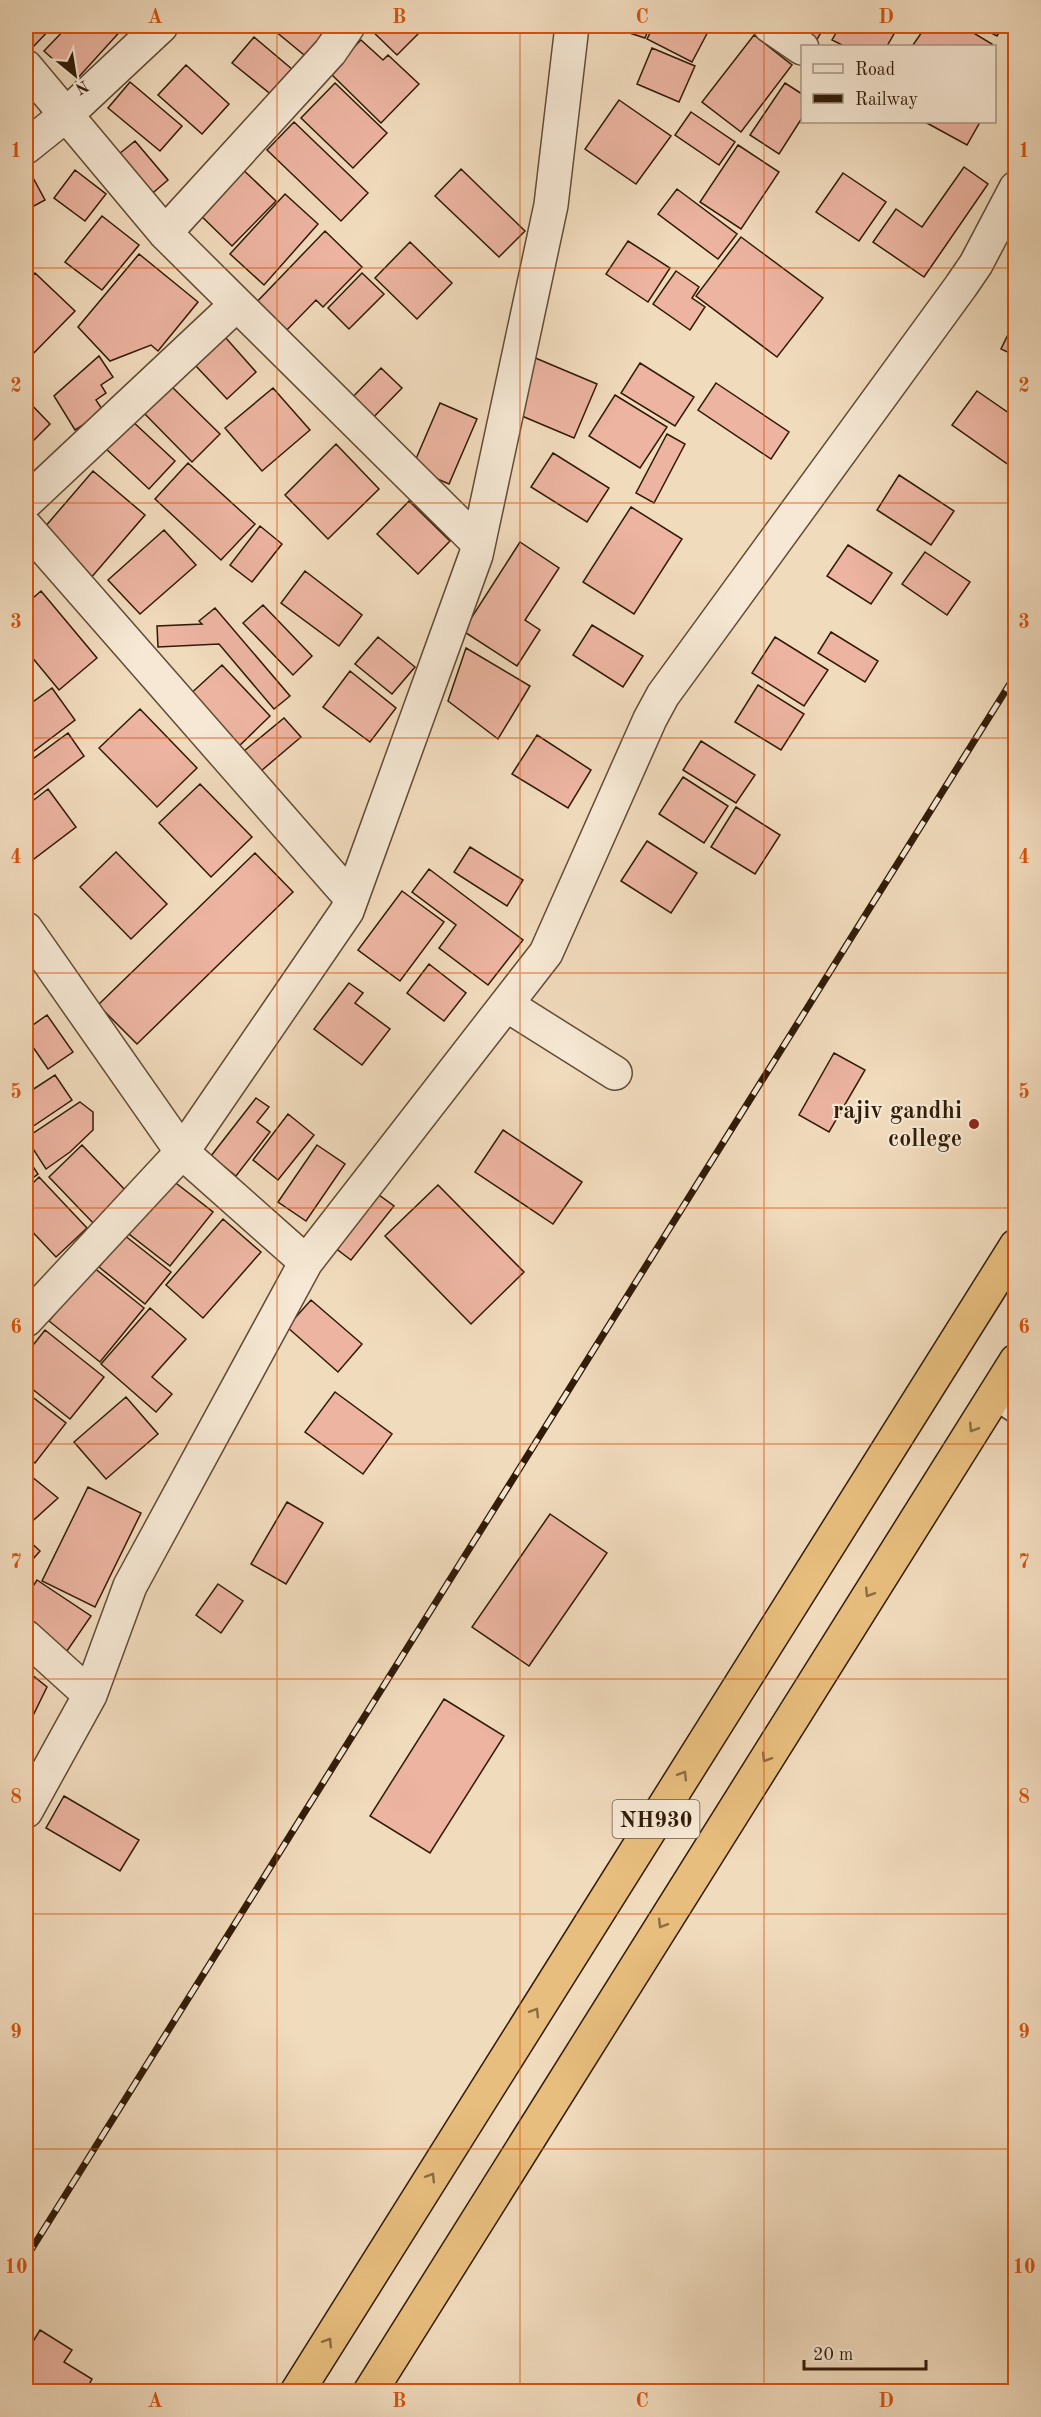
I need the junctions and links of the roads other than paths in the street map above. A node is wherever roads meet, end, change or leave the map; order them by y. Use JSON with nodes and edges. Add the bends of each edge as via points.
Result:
{"nodes":[{"id":1,"x":161,"y":26,"type":"edge"},
{"id":2,"x":348,"y":26,"type":"edge"},
{"id":3,"x":572,"y":26,"type":"edge"},
{"id":4,"x":770,"y":26,"type":"edge"},
{"id":5,"x":801,"y":47,"type":"edge"},
{"id":6,"x":26,"y":67,"type":"edge"},
{"id":7,"x":66,"y":115,"type":"junction"},
{"id":8,"x":26,"y":147,"type":"edge"},
{"id":9,"x":1016,"y":188,"type":"edge"},
{"id":10,"x":165,"y":233,"type":"junction"},
{"id":11,"x":236,"y":305,"type":"junction"},
{"id":12,"x":26,"y":502,"type":"edge"},
{"id":13,"x":26,"y":527,"type":"edge"},
{"id":14,"x":478,"y":543,"type":"junction"},
{"id":15,"x":351,"y":898,"type":"junction"},
{"id":16,"x":26,"y":929,"type":"edge"},
{"id":17,"x":507,"y":1005,"type":"junction"},
{"id":18,"x":615,"y":1073,"type":"dead end"},
{"id":19,"x":182,"y":1152,"type":"junction"},
{"id":20,"x":1016,"y":1246,"type":"edge"},
{"id":21,"x":306,"y":1262,"type":"junction"},
{"id":22,"x":26,"y":1320,"type":"edge"},
{"id":23,"x":1016,"y":1360,"type":"edge"},
{"id":24,"x":1004,"y":1404,"type":"edge"},
{"id":25,"x":26,"y":1636,"type":"edge"},
{"id":26,"x":90,"y":1695,"type":"junction"},
{"id":27,"x":26,"y":1811,"type":"edge"},
{"id":28,"x":297,"y":2391,"type":"edge"},
{"id":29,"x":370,"y":2391,"type":"edge"}],
"edges":[{"from":1,"to":7,"type":"street"},
{"from":2,"to":10,"type":"street","via":[[330,52]]},
{"from":3,"to":14,"type":"street","via":[[550,205]]},
{"from":4,"to":5,"type":"street"},
{"from":6,"to":7,"type":"street"},
{"from":7,"to":8,"type":"street"},
{"from":7,"to":10,"type":"street"},
{"from":9,"to":17,"type":"street","via":[[961,286],[663,695],[546,953]]},
{"from":10,"to":11,"type":"street"},
{"from":11,"to":12,"type":"street"},
{"from":11,"to":14,"type":"street"},
{"from":13,"to":15,"type":"street"},
{"from":14,"to":15,"type":"street"},
{"from":15,"to":19,"type":"street","via":[[347,910]]},
{"from":16,"to":19,"type":"street"},
{"from":17,"to":18,"type":"street"},
{"from":17,"to":21,"type":"street"},
{"from":19,"to":21,"type":"street"},
{"from":19,"to":22,"type":"street"},
{"from":28,"to":20,"type":"highway","number":"NH930","one_way":true},
{"from":21,"to":26,"type":"street","via":[[130,1586]]},
{"from":23,"to":24,"type":"highway","number":"NH930"},
{"from":24,"to":29,"type":"highway","number":"NH930","one_way":true},
{"from":25,"to":26,"type":"street"},
{"from":26,"to":27,"type":"street"}]}
